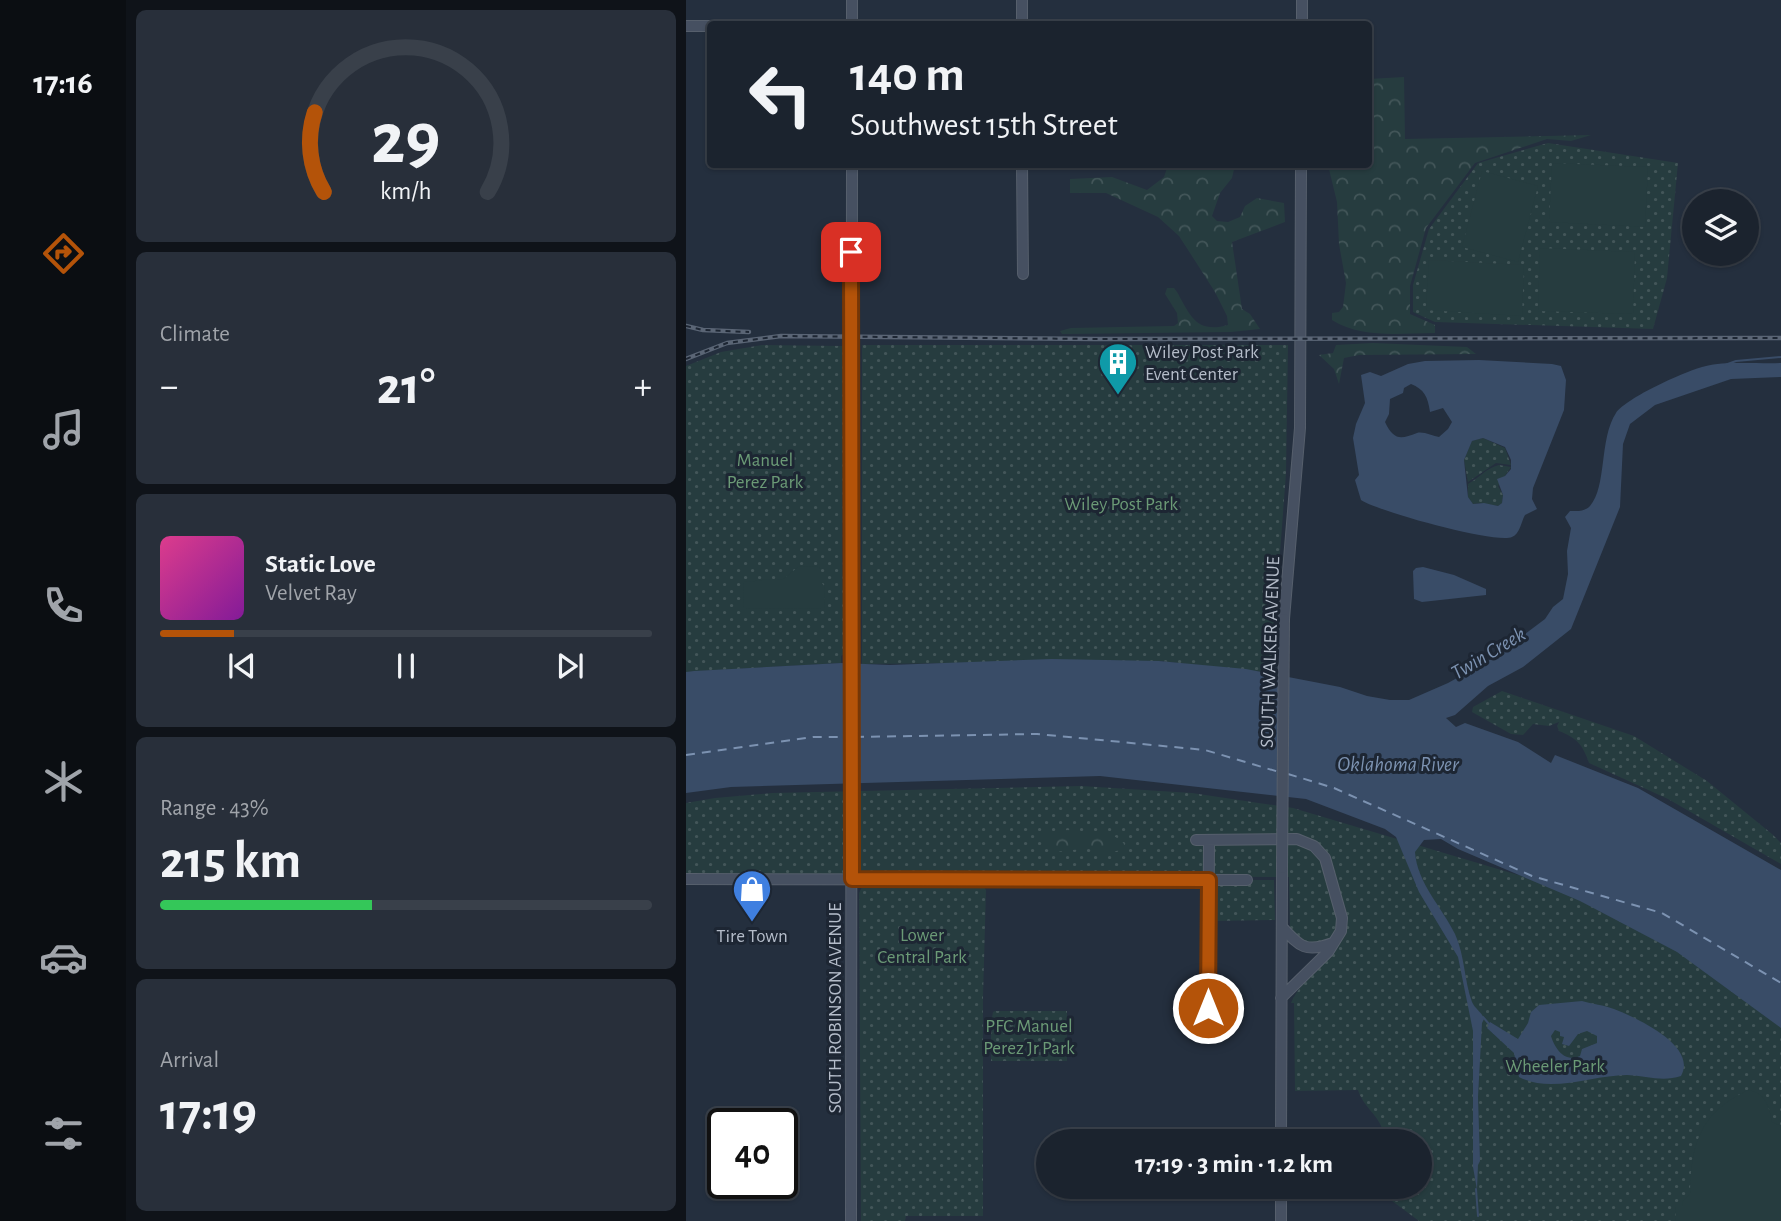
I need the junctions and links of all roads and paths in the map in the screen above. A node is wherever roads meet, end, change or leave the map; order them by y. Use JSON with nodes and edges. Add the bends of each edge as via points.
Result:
{"nodes":[{"id":1,"x":852,"y":0,"type":"edge"},
{"id":2,"x":1022,"y":0,"type":"edge"},
{"id":3,"x":1302,"y":0,"type":"edge"},
{"id":4,"x":852,"y":21,"type":"edge"},
{"id":5,"x":1022,"y":21,"type":"edge"},
{"id":6,"x":1302,"y":21,"type":"edge"},
{"id":7,"x":686,"y":26,"type":"edge"},
{"id":8,"x":707,"y":26,"type":"edge"},
{"id":9,"x":852,"y":168,"type":"edge"},
{"id":10,"x":1022,"y":168,"type":"edge"},
{"id":11,"x":1301,"y":168,"type":"edge"},
{"id":12,"x":1023,"y":274,"type":"dead end"},
{"id":13,"x":1196,"y":840,"type":"dead end"},
{"id":14,"x":1209,"y":840,"type":"junction"},
{"id":15,"x":686,"y":879,"type":"edge"},
{"id":16,"x":852,"y":879,"type":"junction"},
{"id":17,"x":1209,"y":880,"type":"junction"},
{"id":18,"x":1247,"y":880,"type":"dead end"},
{"id":19,"x":1282,"y":927,"type":"junction"},
{"id":20,"x":1333,"y":943,"type":"junction"},
{"id":21,"x":1281,"y":998,"type":"junction"},
{"id":22,"x":1208,"y":1008,"type":"dead end"},
{"id":23,"x":1281,"y":1129,"type":"edge"},
{"id":24,"x":1281,"y":1199,"type":"edge"},
{"id":25,"x":851,"y":1221,"type":"edge"},
{"id":26,"x":1281,"y":1221,"type":"edge"}],
"edges":[{"from":1,"to":4,"type":"main road"},
{"from":2,"to":5,"type":"main road"},
{"from":3,"to":6,"type":"main road"},
{"from":7,"to":8,"type":"main road"},
{"from":9,"to":16,"type":"main road","name":"SOUTH ROBINSON AVENUE"},
{"from":10,"to":12,"type":"main road"},
{"from":11,"to":19,"type":"main road","name":"SOUTH WALKER AVENUE","bridge":true,"via":[[1301,401],[1284,619]]},
{"from":13,"to":14,"type":"main road"},
{"from":14,"to":17,"type":"main road"},
{"from":14,"to":20,"type":"main road","via":[[1297,839],[1314,846],[1328,864],[1342,918]]},
{"from":15,"to":16,"type":"main road"},
{"from":16,"to":17,"type":"main road"},
{"from":16,"to":25,"type":"main road","name":"SOUTH ROBINSON AVENUE"},
{"from":17,"to":18,"type":"main road"},
{"from":17,"to":22,"type":"main road"},
{"from":19,"to":20,"type":"main road","via":[[1304,947]]},
{"from":19,"to":21,"type":"main road","name":"SOUTH WALKER AVENUE"},
{"from":20,"to":21,"type":"main road"},
{"from":21,"to":23,"type":"main road","name":"SOUTH WALKER AVENUE"},
{"from":24,"to":26,"type":"main road"}]}
